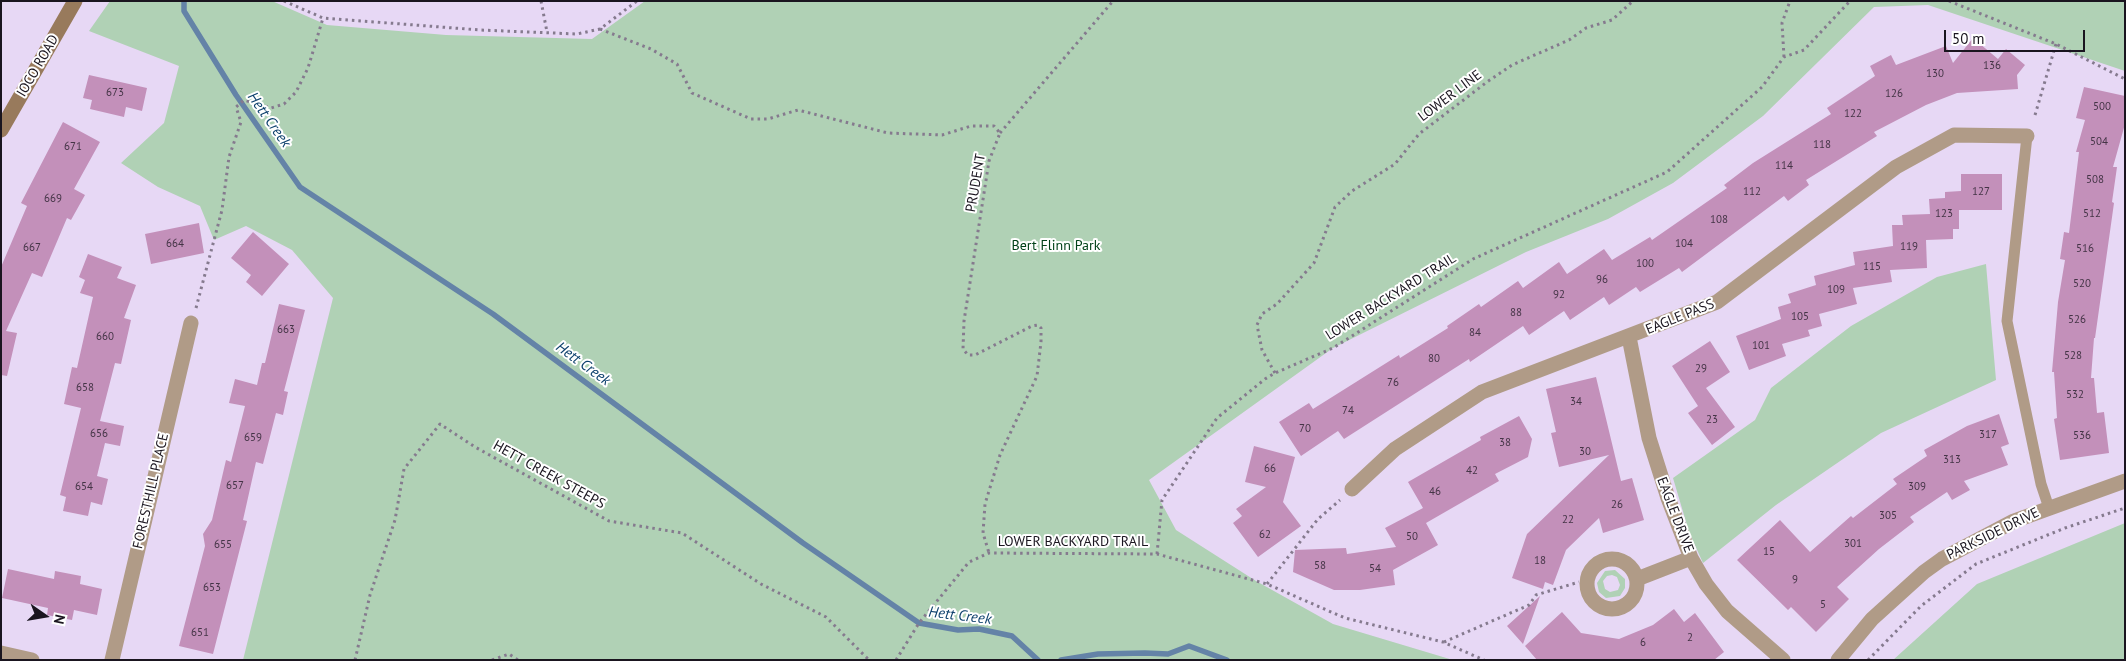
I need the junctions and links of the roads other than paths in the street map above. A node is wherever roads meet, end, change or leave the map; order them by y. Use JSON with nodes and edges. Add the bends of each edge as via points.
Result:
{"nodes":[{"id":1,"x":75,"y":1,"type":"edge"},
{"id":2,"x":1,"y":130,"type":"edge"},
{"id":3,"x":2027,"y":136,"type":"joint"},
{"id":4,"x":191,"y":323,"type":"road end"},
{"id":5,"x":1629,"y":337,"type":"junction"},
{"id":6,"x":2125,"y":481,"type":"edge"},
{"id":7,"x":1352,"y":489,"type":"road end"},
{"id":8,"x":2049,"y":508,"type":"junction"},
{"id":9,"x":1691,"y":558,"type":"junction"},
{"id":10,"x":1637,"y":579,"type":"dead end"},
{"id":11,"x":1,"y":653,"type":"edge"},
{"id":12,"x":32,"y":660,"type":"edge"},
{"id":13,"x":112,"y":660,"type":"edge"},
{"id":14,"x":1783,"y":660,"type":"edge"},
{"id":15,"x":1838,"y":660,"type":"edge"}],
"edges":[{"from":1,"to":2,"type":"main road","name":"IOCO ROAD"},
{"from":3,"to":5,"type":"street","name":"EAGLE PASS","via":[[1954,134],[1896,167],[1717,302]]},
{"from":3,"to":8,"type":"lane","via":[[2007,321],[2041,484]]},
{"from":4,"to":13,"type":"street","name":"FORESTHILL PLACE"},
{"from":5,"to":7,"type":"street","name":"EAGLE PASS","via":[[1482,392],[1395,449]]},
{"from":5,"to":9,"type":"street","name":"EAGLE DRIVE","via":[[1649,438]]},
{"from":6,"to":8,"type":"street","name":"PARKSIDE DRIVE"},
{"from":8,"to":15,"type":"street","name":"PARKSIDE DRIVE","via":[[2014,521],[1965,546],[1924,572],[1872,619]]},
{"from":9,"to":10,"type":"street"},
{"from":9,"to":14,"type":"street","name":"EAGLE DRIVE","via":[[1727,611]]},
{"from":11,"to":12,"type":"street"}]}
